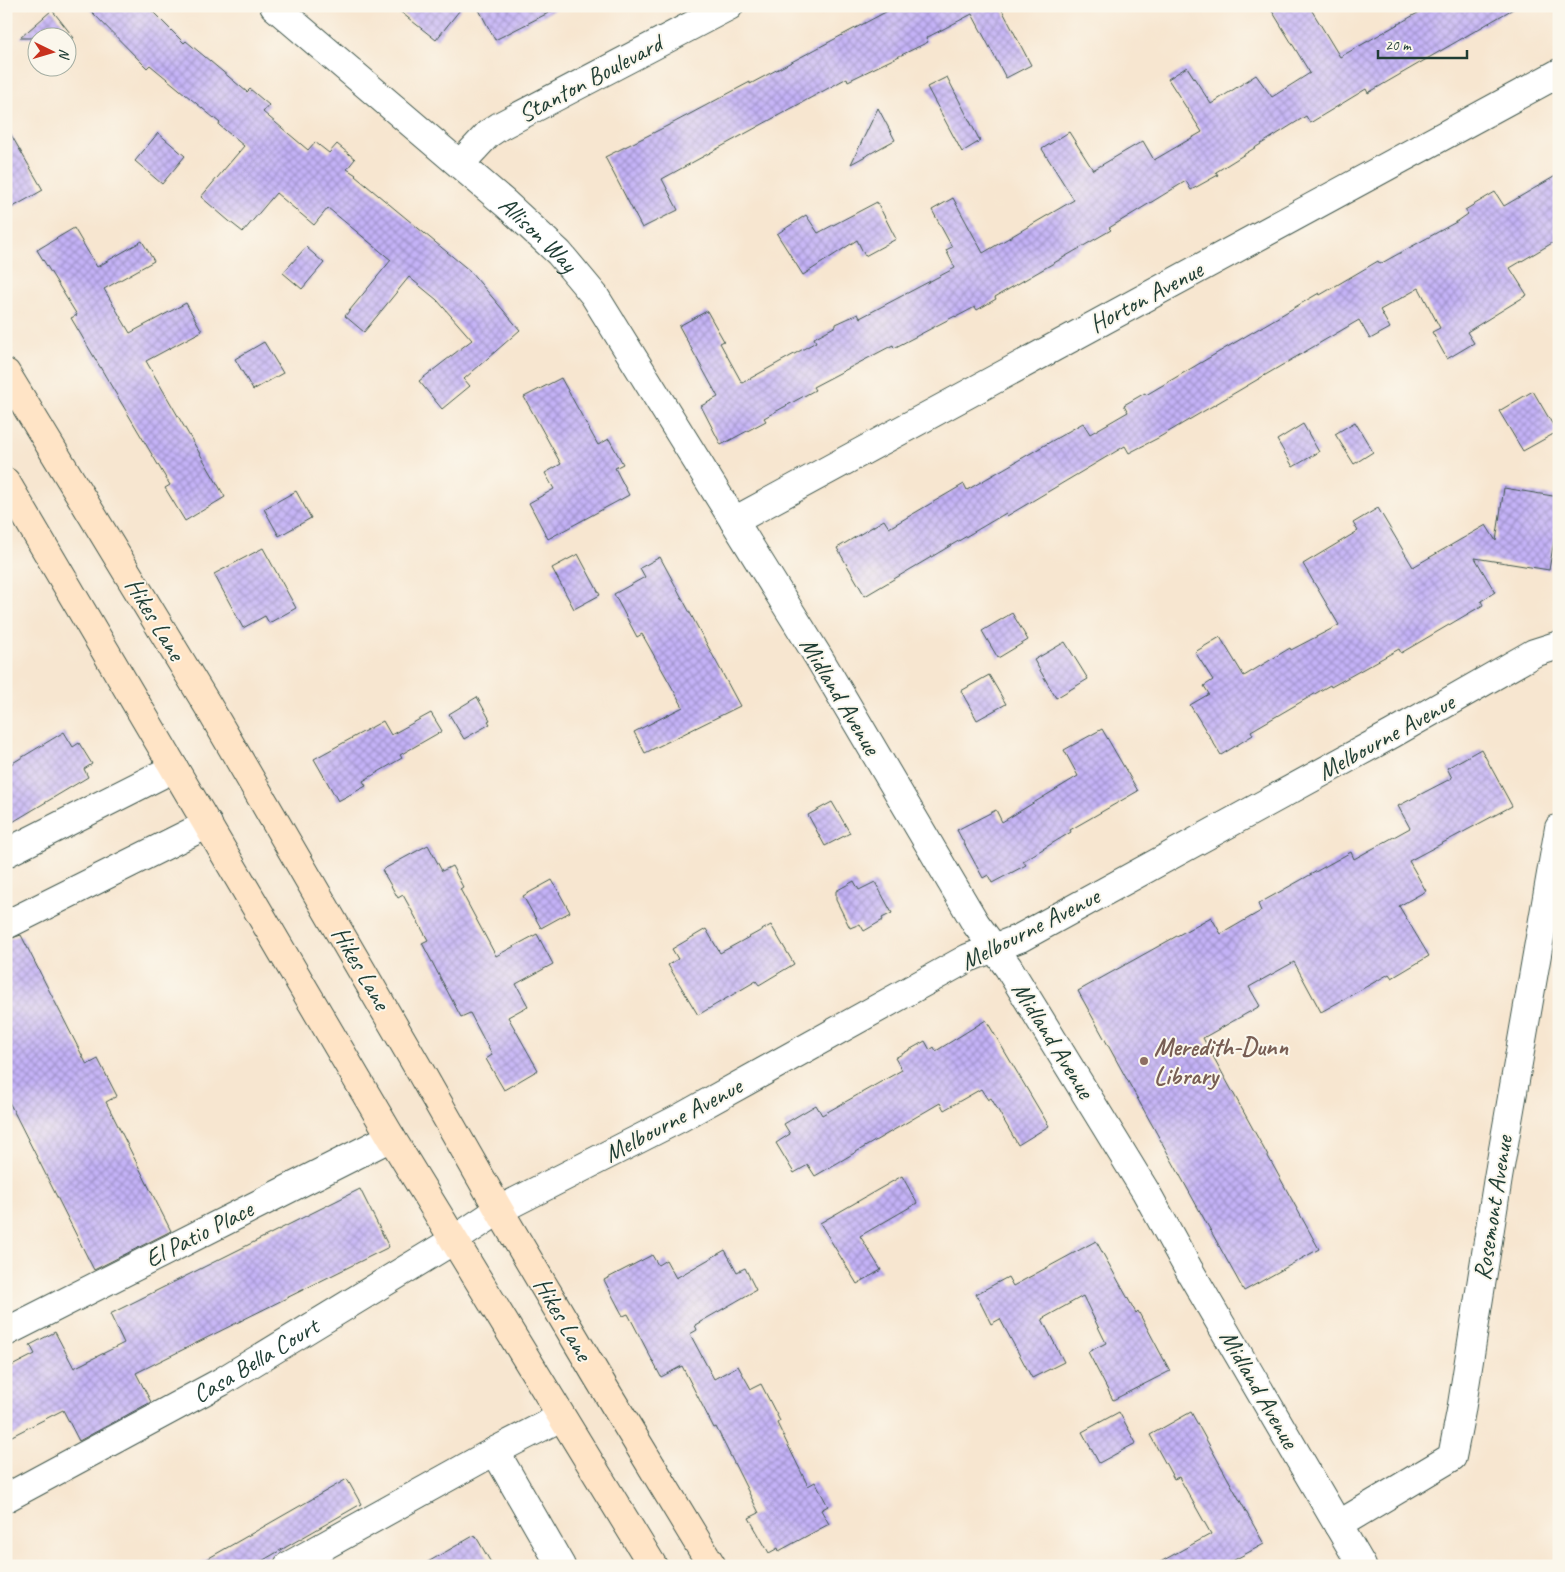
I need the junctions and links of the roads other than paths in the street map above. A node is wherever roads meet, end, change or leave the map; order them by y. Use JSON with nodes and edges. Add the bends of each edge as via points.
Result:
{"nodes":[{"id":1,"x":274,"y":6,"type":"edge"},
{"id":2,"x":728,"y":6,"type":"edge"},
{"id":3,"x":1559,"y":73,"type":"edge"},
{"id":4,"x":460,"y":164,"type":"junction"},
{"id":5,"x":6,"y":373,"type":"edge"},
{"id":6,"x":6,"y":482,"type":"edge"},
{"id":7,"x":734,"y":521,"type":"junction"},
{"id":8,"x":1559,"y":644,"type":"edge"},
{"id":9,"x":174,"y":768,"type":"junction"},
{"id":10,"x":208,"y":824,"type":"junction"},
{"id":11,"x":1559,"y":828,"type":"edge"},
{"id":12,"x":6,"y":853,"type":"edge"},
{"id":13,"x":6,"y":925,"type":"edge"},
{"id":14,"x":993,"y":948,"type":"junction"},
{"id":15,"x":391,"y":1137,"type":"junction"},
{"id":16,"x":498,"y":1210,"type":"junction"},
{"id":17,"x":454,"y":1240,"type":"junction"},
{"id":18,"x":6,"y":1332,"type":"edge"},
{"id":19,"x":561,"y":1417,"type":"junction"},
{"id":20,"x":495,"y":1451,"type":"junction"},
{"id":21,"x":6,"y":1498,"type":"edge"},
{"id":22,"x":1338,"y":1525,"type":"junction"},
{"id":23,"x":288,"y":1566,"type":"edge"},
{"id":24,"x":561,"y":1566,"type":"edge"},
{"id":25,"x":653,"y":1566,"type":"edge"},
{"id":26,"x":712,"y":1566,"type":"edge"},
{"id":27,"x":1362,"y":1566,"type":"edge"}],
"edges":[{"from":1,"to":4,"type":"street","name":"Allison Way"},
{"from":2,"to":4,"type":"street","name":"Stanton Boulevard","via":[[500,126]]},
{"from":3,"to":7,"type":"street","name":"Horton Avenue"},
{"from":4,"to":7,"type":"street","name":"Allison Way","via":[[559,253],[594,295]]},
{"from":5,"to":16,"type":"main road","name":"Hikes Lane","via":[[213,715]]},
{"from":6,"to":9,"type":"main road","name":"Hikes Lane"},
{"from":7,"to":14,"type":"street","name":"Midland Avenue"},
{"from":8,"to":14,"type":"street","name":"Melbourne Avenue","via":[[1534,654],[1020,938]]},
{"from":9,"to":10,"type":"main road","name":"Hikes Lane"},
{"from":9,"to":12,"type":"street"},
{"from":10,"to":13,"type":"street"},
{"from":10,"to":15,"type":"main road","name":"Hikes Lane"},
{"from":11,"to":22,"type":"street","name":"Rosemont Avenue","via":[[1452,1457]]},
{"from":14,"to":16,"type":"street","name":"Melbourne Avenue","via":[[968,958],[680,1118]]},
{"from":14,"to":22,"type":"street","name":"Midland Avenue","via":[[1008,967],[1146,1192]]},
{"from":15,"to":17,"type":"main road","name":"Hikes Lane"},
{"from":15,"to":18,"type":"street","name":"El Patio Place"},
{"from":16,"to":17,"type":"street","name":"Casa Bella Court"},
{"from":16,"to":26,"type":"main road","name":"Hikes Lane"},
{"from":17,"to":19,"type":"main road","name":"Hikes Lane"},
{"from":17,"to":21,"type":"street","name":"Casa Bella Court","via":[[221,1382]]},
{"from":19,"to":20,"type":"street"},
{"from":19,"to":25,"type":"main road","name":"Hikes Lane"},
{"from":20,"to":23,"type":"street"},
{"from":20,"to":24,"type":"street"},
{"from":22,"to":27,"type":"street","name":"Midland Avenue"}]}
